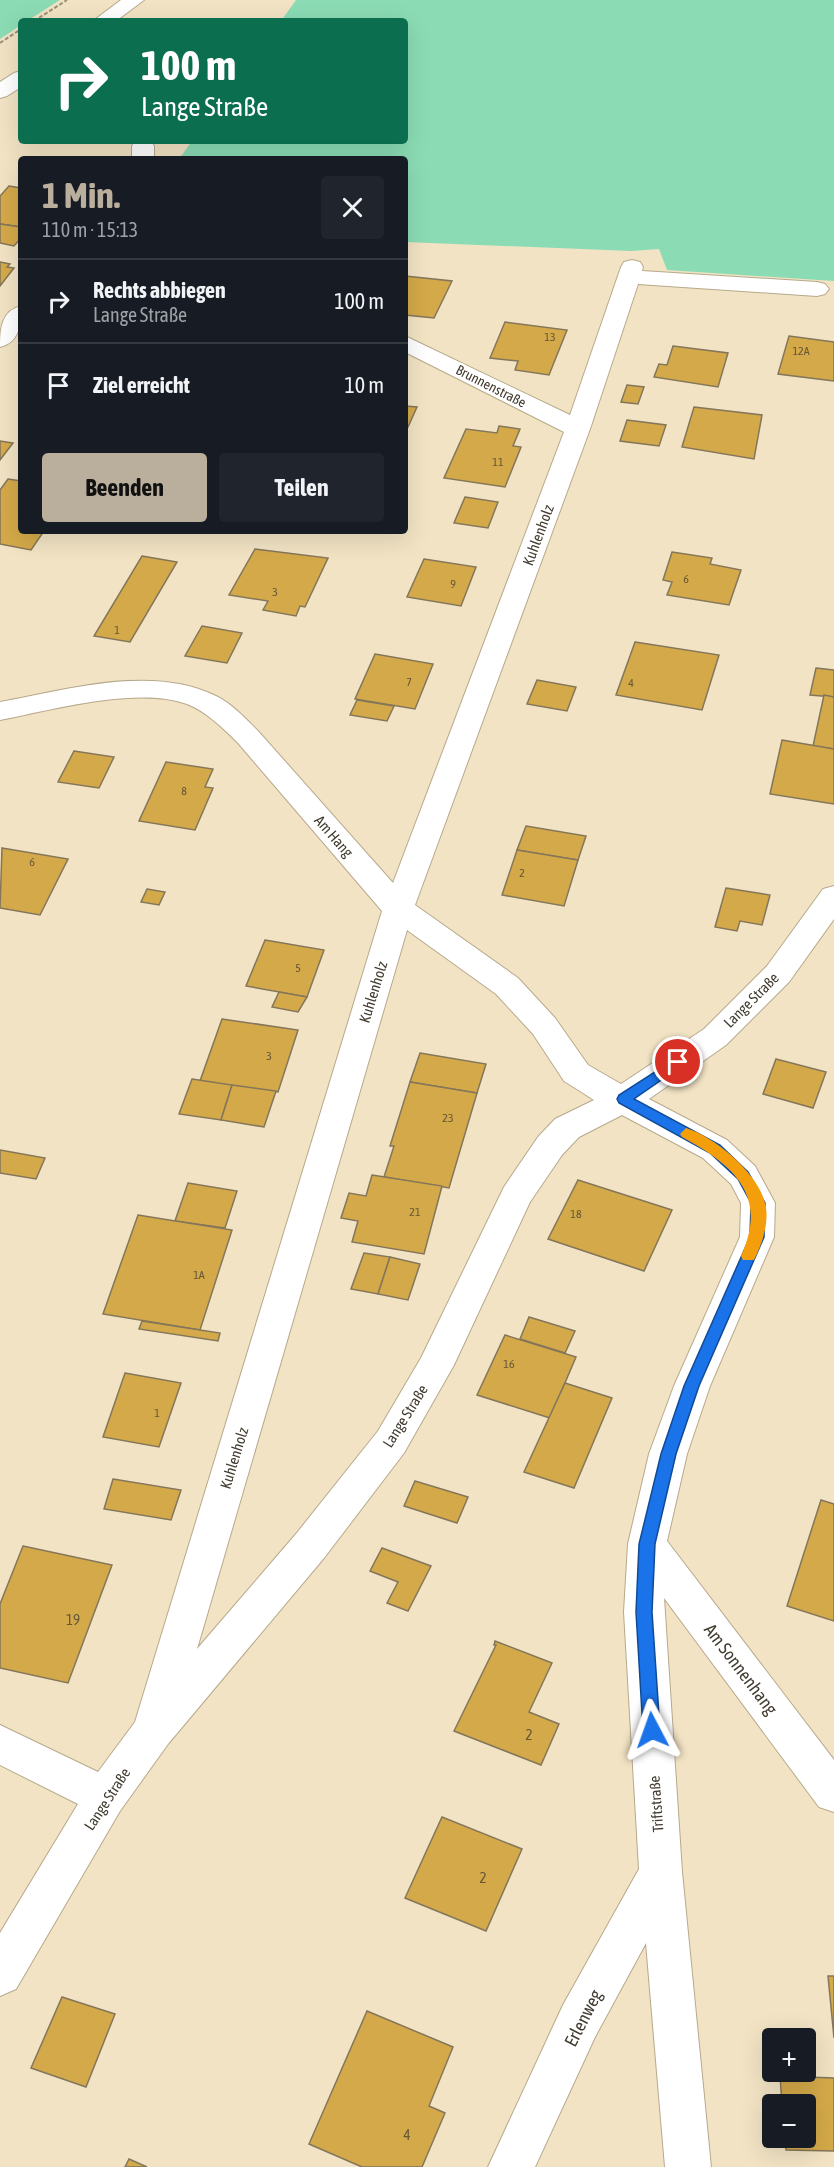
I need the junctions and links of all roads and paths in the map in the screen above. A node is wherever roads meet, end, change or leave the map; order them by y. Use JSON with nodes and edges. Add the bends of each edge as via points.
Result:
{"nodes":[{"id":1,"x":67,"y":0,"type":"edge"},
{"id":2,"x":134,"y":0,"type":"edge"},
{"id":3,"x":39,"y":18,"type":"edge"},
{"id":4,"x":107,"y":18,"type":"edge"},
{"id":5,"x":18,"y":31,"type":"edge"},
{"id":6,"x":0,"y":43,"type":"edge"},
{"id":7,"x":18,"y":79,"type":"edge"},
{"id":8,"x":0,"y":92,"type":"edge"},
{"id":9,"x":817,"y":289,"type":"dead end"},
{"id":10,"x":408,"y":344,"type":"edge"},
{"id":11,"x":578,"y":429,"type":"junction"},
{"id":12,"x":0,"y":711,"type":"edge"},
{"id":13,"x":834,"y":896,"type":"edge"},
{"id":14,"x":398,"y":909,"type":"junction"},
{"id":15,"x":624,"y":1099,"type":"junction"},
{"id":16,"x":647,"y":1544,"type":"junction"},
{"id":17,"x":153,"y":1731,"type":"junction"},
{"id":18,"x":0,"y":1744,"type":"edge"},
{"id":19,"x":834,"y":1793,"type":"edge"},
{"id":20,"x":105,"y":1797,"type":"junction"},
{"id":21,"x":661,"y":1872,"type":"junction"},
{"id":22,"x":0,"y":1974,"type":"edge"},
{"id":23,"x":511,"y":2167,"type":"edge"},
{"id":24,"x":688,"y":2167,"type":"edge"}],
"edges":[{"from":1,"to":3,"type":"path"},
{"from":2,"to":4,"type":"street"},
{"from":5,"to":6,"type":"path"},
{"from":7,"to":8,"type":"street"},
{"from":9,"to":11,"type":"street","name":"Kuhlenholz","via":[[630,272]]},
{"from":10,"to":11,"type":"street","name":"Brunnenstraße"},
{"from":11,"to":14,"type":"street","name":"Kuhlenholz"},
{"from":12,"to":14,"type":"street","name":"Am Hang","via":[[136,689],[196,698],[223,712],[248,737]]},
{"from":13,"to":15,"type":"street","name":"Lange Straße","via":[[778,974],[715,1037]]},
{"from":14,"to":15,"type":"street","name":"Am Hang","via":[[507,986],[544,1026],[576,1073]]},
{"from":14,"to":17,"type":"street","name":"Kuhlenholz"},
{"from":15,"to":16,"type":"street","name":"Triftstraße","via":[[715,1149],[743,1175],[758,1203],[757,1237],[692,1386],[668,1454]]},
{"from":15,"to":17,"type":"street","name":"Lange Straße","via":[[567,1128],[550,1146],[516,1196],[436,1365],[391,1442],[310,1546]]},
{"from":16,"to":19,"type":"street","name":"Am Sonnenhang"},
{"from":16,"to":21,"type":"street","name":"Triftstraße","via":[[644,1612]]},
{"from":17,"to":20,"type":"street","name":"Lange Straße"},
{"from":18,"to":20,"type":"street"},
{"from":20,"to":22,"type":"street","name":"Lange Straße"},
{"from":21,"to":23,"type":"street","name":"Erlenweg","via":[[579,2021]]},
{"from":21,"to":24,"type":"street","name":"Triftstraße"}]}
